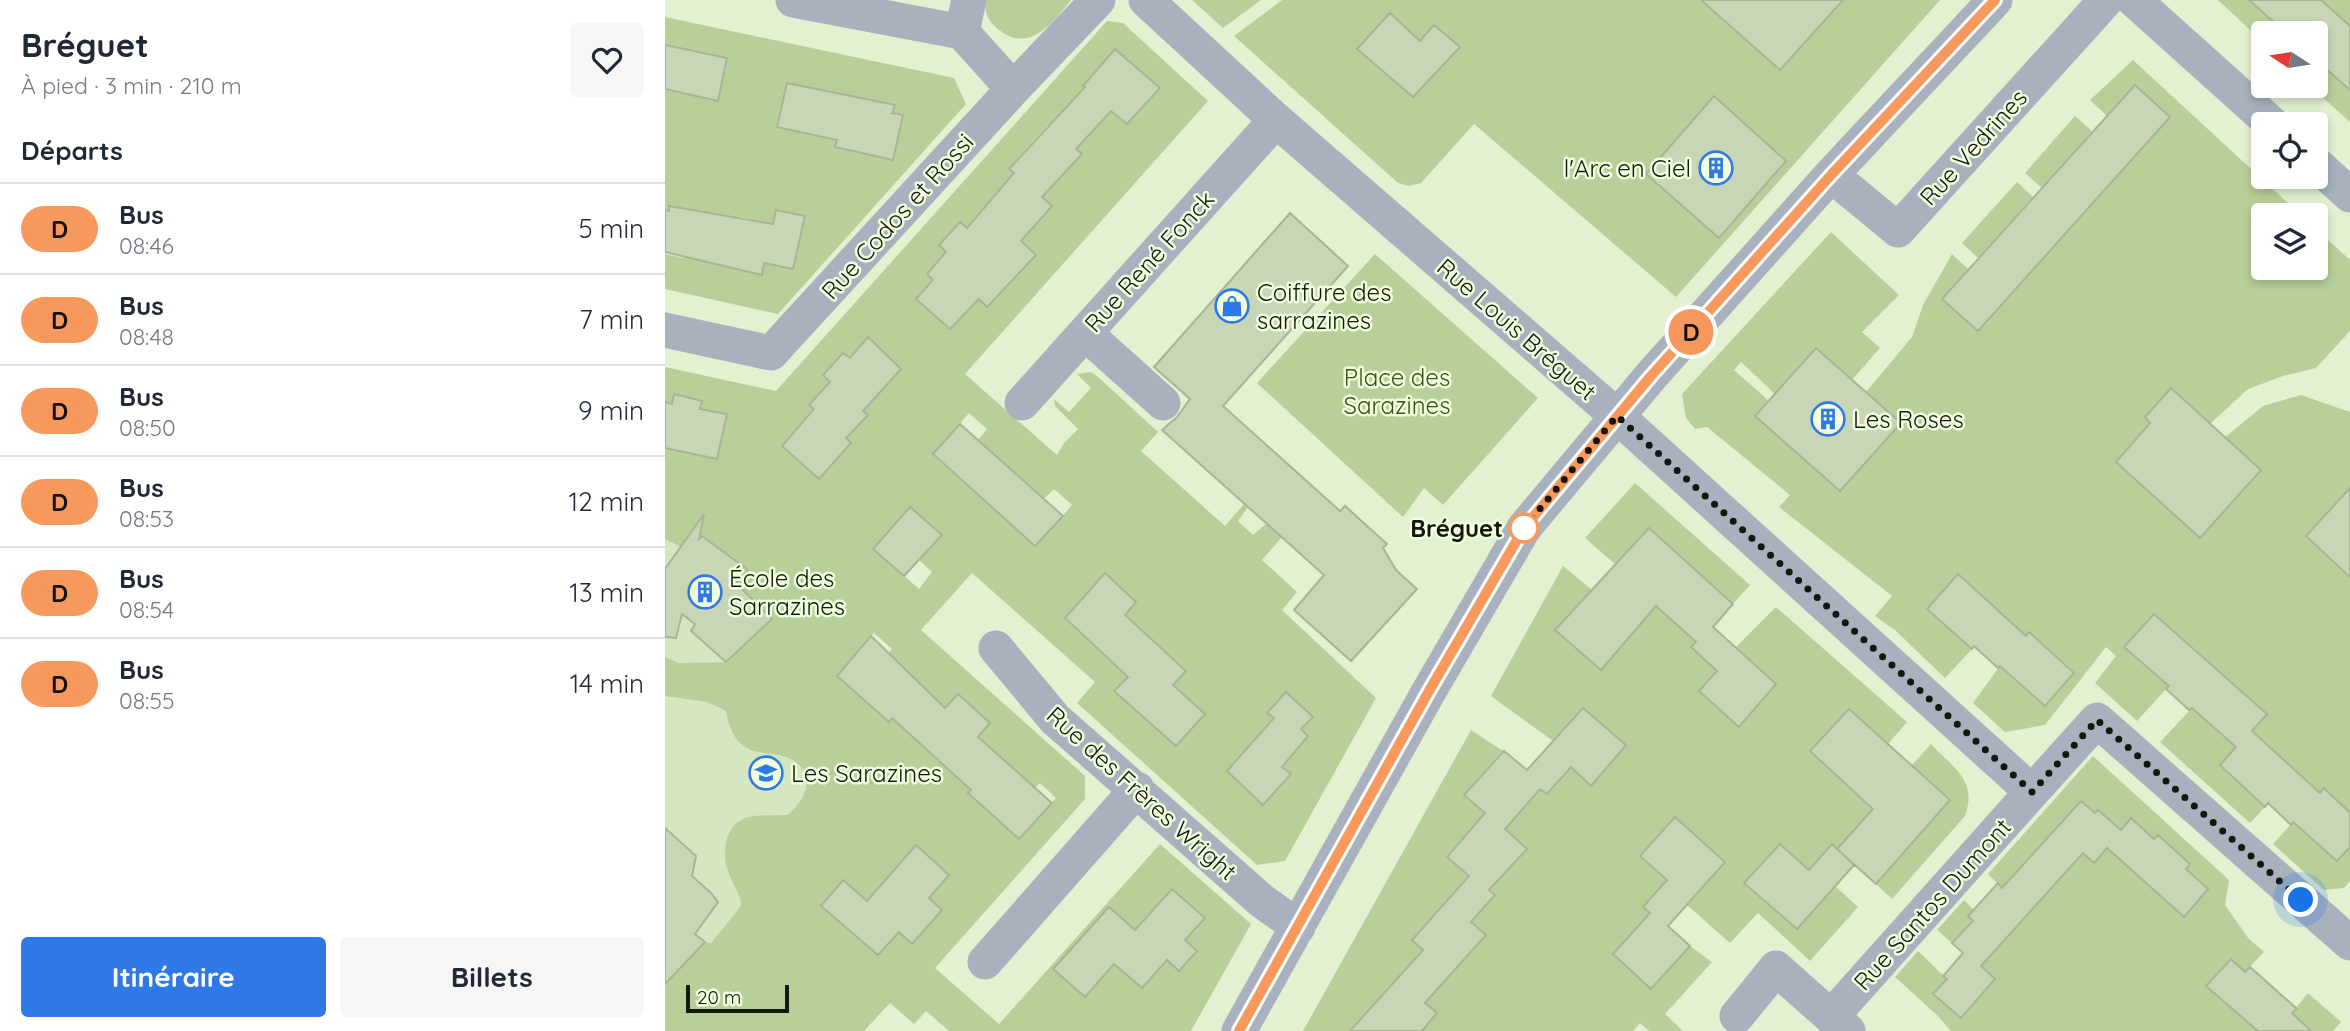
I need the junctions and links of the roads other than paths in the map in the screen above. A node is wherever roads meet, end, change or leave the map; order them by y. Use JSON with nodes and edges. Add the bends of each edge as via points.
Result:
{"nodes":[{"id":1,"x":793,"y":0,"type":"edge"},
{"id":2,"x":1098,"y":0,"type":"edge"},
{"id":3,"x":1146,"y":0,"type":"edge"},
{"id":4,"x":1995,"y":0,"type":"edge"},
{"id":5,"x":2106,"y":0,"type":"edge"},
{"id":6,"x":2134,"y":0,"type":"edge"},
{"id":7,"x":965,"y":16,"type":"edge"},
{"id":8,"x":1013,"y":89,"type":"junction"},
{"id":9,"x":2259,"y":112,"type":"edge"},
{"id":10,"x":1276,"y":120,"type":"junction"},
{"id":11,"x":1831,"y":175,"type":"junction"},
{"id":12,"x":2328,"y":175,"type":"edge"},
{"id":13,"x":2350,"y":195,"type":"edge"},
{"id":14,"x":665,"y":330,"type":"edge"},
{"id":15,"x":1085,"y":333,"type":"junction"},
{"id":16,"x":1022,"y":403,"type":"dead end"},
{"id":17,"x":1163,"y":403,"type":"dead end"},
{"id":18,"x":1617,"y":416,"type":"junction"},
{"id":19,"x":996,"y":648,"type":"dead end"},
{"id":20,"x":1137,"y":789,"type":"junction"},
{"id":21,"x":2032,"y":792,"type":"junction"},
{"id":22,"x":1298,"y":927,"type":"junction"},
{"id":23,"x":2347,"y":935,"type":"edge"},
{"id":24,"x":985,"y":961,"type":"dead end"},
{"id":25,"x":1737,"y":1016,"type":"dead end"},
{"id":26,"x":1839,"y":1024,"type":"edge"},
{"id":27,"x":1239,"y":1031,"type":"edge"}],
"edges":[{"from":1,"to":7,"type":"street"},
{"from":2,"to":8,"type":"street","name":"Rue Codos et Rossi"},
{"from":3,"to":10,"type":"street","name":"Rue Louis Bréguet"},
{"from":4,"to":11,"type":"street"},
{"from":5,"to":11,"type":"street","name":"Rue Vedrines","via":[[1898,230]]},
{"from":6,"to":9,"type":"street"},
{"from":7,"to":8,"type":"street"},
{"from":8,"to":14,"type":"street","name":"Rue Codos et Rossi","via":[[771,353]]},
{"from":10,"to":15,"type":"street","name":"Rue René Fonck"},
{"from":10,"to":18,"type":"street","name":"Rue Louis Bréguet"},
{"from":11,"to":18,"type":"street"},
{"from":12,"to":13,"type":"street"},
{"from":15,"to":16,"type":"street","name":"Rue René Fonck"},
{"from":15,"to":17,"type":"street"},
{"from":18,"to":21,"type":"street","name":"Rue Louis Bréguet"},
{"from":18,"to":22,"type":"street","via":[[1524,528]]},
{"from":19,"to":20,"type":"street","name":"Rue des Frères Wright","via":[[1055,719]]},
{"from":20,"to":22,"type":"street","name":"Rue des Frères Wright","via":[[1262,901]]},
{"from":20,"to":24,"type":"street"},
{"from":21,"to":23,"type":"street","via":[[2097,720]]},
{"from":21,"to":26,"type":"street","name":"Rue Santos Dumont"},
{"from":22,"to":27,"type":"street"},
{"from":25,"to":26,"type":"street","name":"Rue Santos Dumont","via":[[1776,968]]}]}
